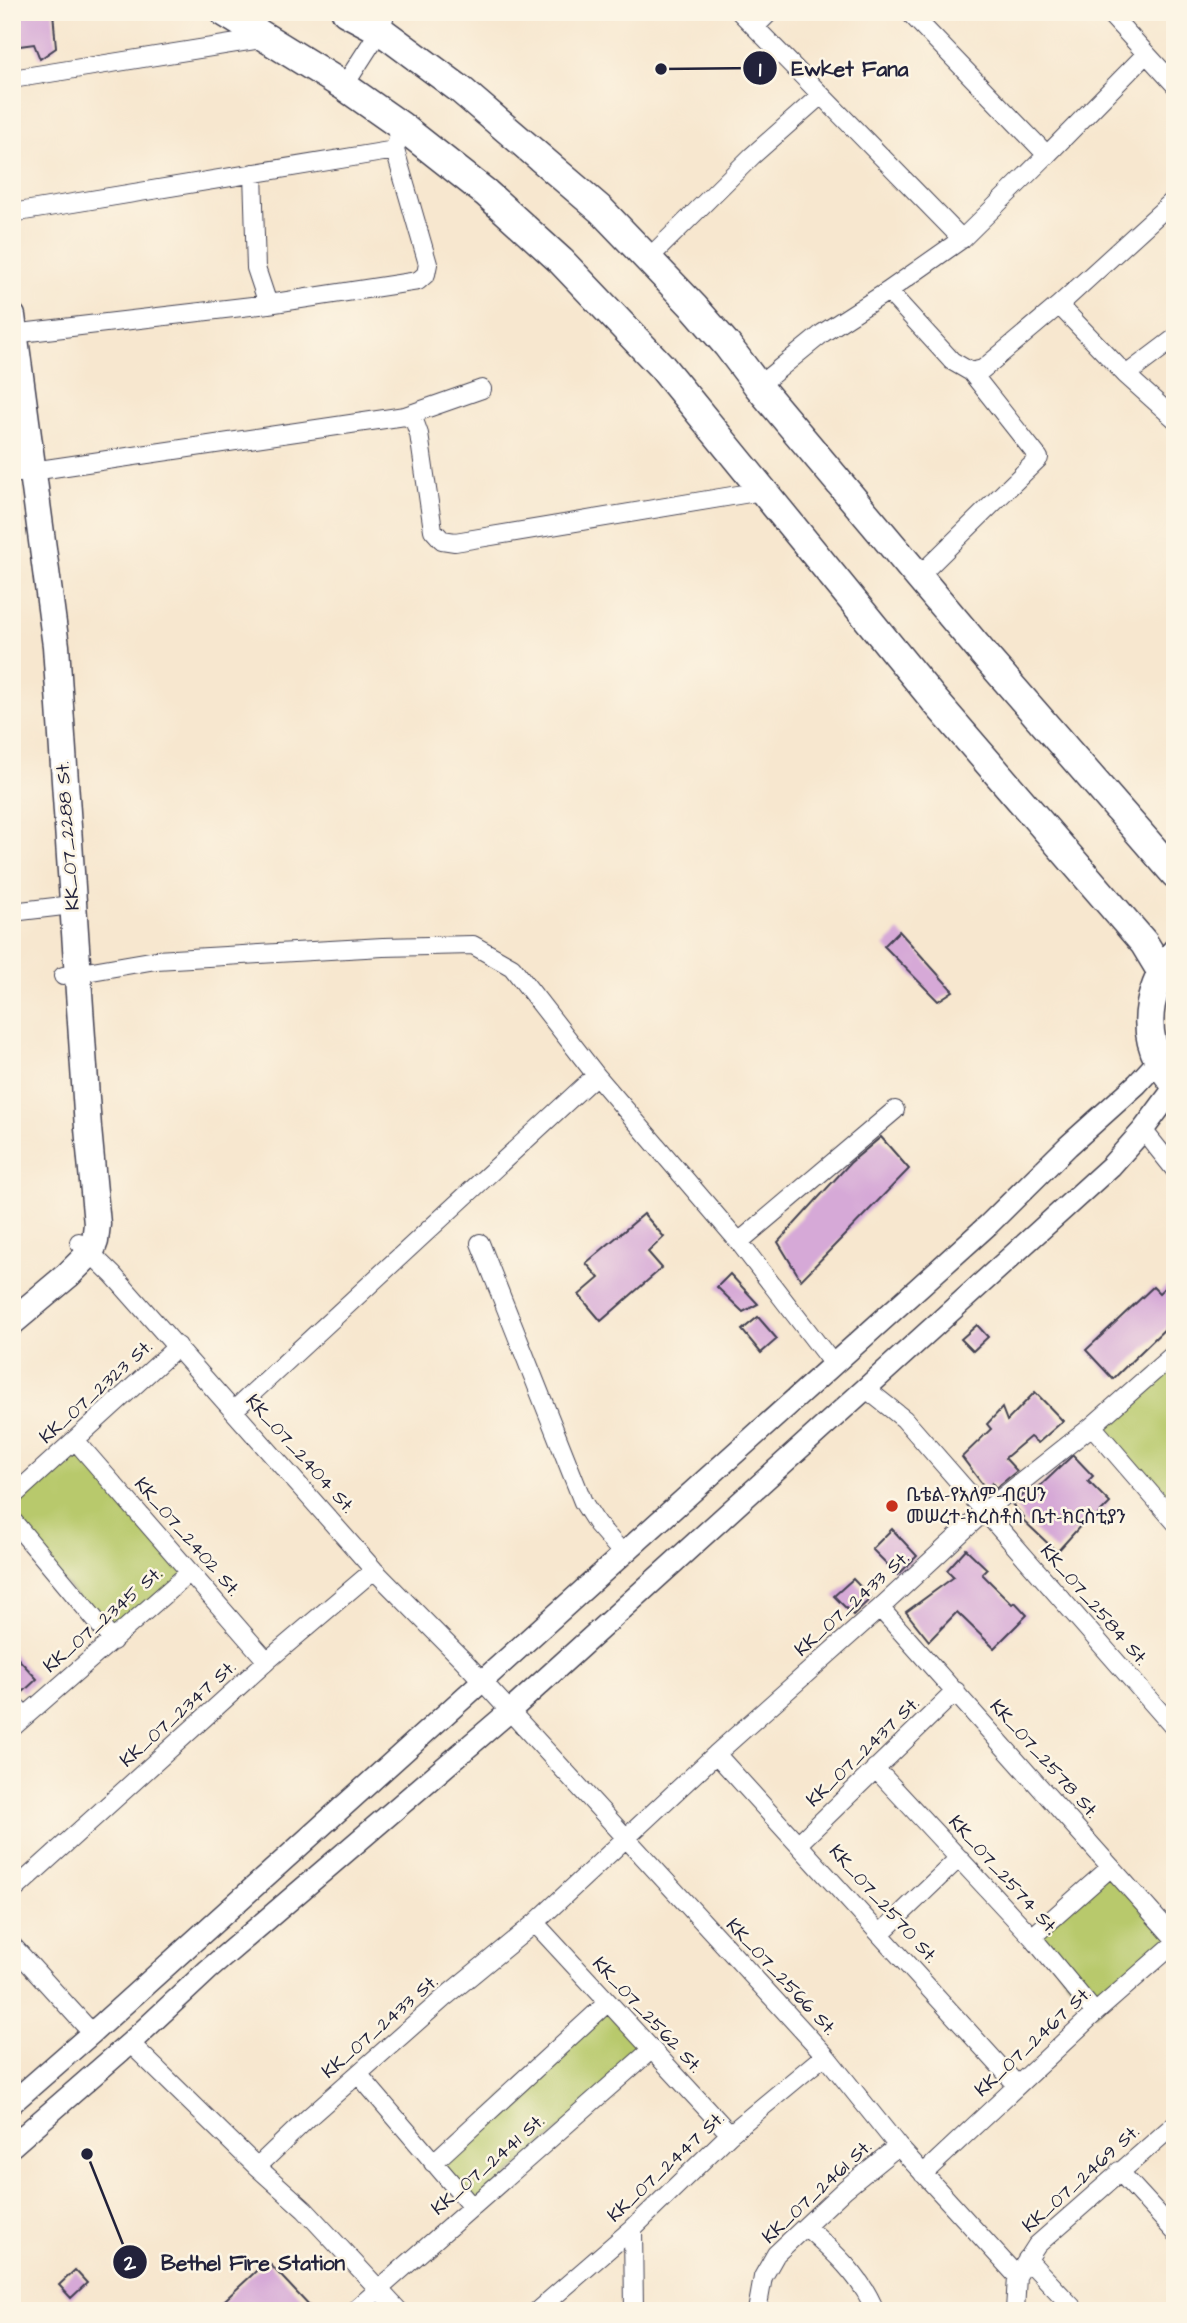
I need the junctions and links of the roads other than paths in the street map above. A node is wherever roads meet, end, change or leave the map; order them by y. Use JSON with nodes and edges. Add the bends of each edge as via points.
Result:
{"nodes":[{"id":1,"x":224,"y":12,"type":"edge"},
{"id":2,"x":346,"y":12,"type":"edge"},
{"id":3,"x":740,"y":12,"type":"edge"},
{"id":4,"x":770,"y":12,"type":"edge"},
{"id":5,"x":909,"y":12,"type":"edge"},
{"id":6,"x":1108,"y":12,"type":"edge"},
{"id":7,"x":383,"y":21,"type":"edge"},
{"id":8,"x":755,"y":27,"type":"junction"},
{"id":9,"x":269,"y":38,"type":"junction"},
{"id":10,"x":1146,"y":54,"type":"junction"},
{"id":11,"x":12,"y":79,"type":"edge"},
{"id":12,"x":1175,"y":85,"type":"edge"},
{"id":13,"x":344,"y":86,"type":"junction"},
{"id":14,"x":821,"y":95,"type":"junction"},
{"id":15,"x":398,"y":138,"type":"junction"},
{"id":16,"x":1047,"y":155,"type":"junction"},
{"id":17,"x":253,"y":173,"type":"junction"},
{"id":18,"x":1175,"y":199,"type":"edge"},
{"id":19,"x":12,"y":213,"type":"edge"},
{"id":20,"x":962,"y":239,"type":"junction"},
{"id":21,"x":648,"y":259,"type":"junction"},
{"id":22,"x":888,"y":291,"type":"junction"},
{"id":23,"x":268,"y":304,"type":"junction"},
{"id":24,"x":1059,"y":305,"type":"junction"},
{"id":25,"x":13,"y":328,"type":"edge"},
{"id":26,"x":1175,"y":338,"type":"edge"},
{"id":27,"x":971,"y":372,"type":"junction"},
{"id":28,"x":1126,"y":375,"type":"junction"},
{"id":29,"x":758,"y":386,"type":"junction"},
{"id":30,"x":482,"y":389,"type":"dead end"},
{"id":31,"x":405,"y":416,"type":"junction"},
{"id":32,"x":1175,"y":419,"type":"edge"},
{"id":33,"x":12,"y":425,"type":"edge"},
{"id":34,"x":21,"y":473,"type":"edge"},
{"id":35,"x":762,"y":491,"type":"junction"},
{"id":36,"x":918,"y":577,"type":"junction"},
{"id":37,"x":1175,"y":874,"type":"edge"},
{"id":38,"x":65,"y":905,"type":"junction"},
{"id":39,"x":12,"y":912,"type":"edge"},
{"id":40,"x":1168,"y":962,"type":"edge"},
{"id":41,"x":71,"y":975,"type":"junction"},
{"id":42,"x":1158,"y":1060,"type":"junction"},
{"id":43,"x":596,"y":1075,"type":"junction"},
{"id":44,"x":1175,"y":1086,"type":"edge"},
{"id":45,"x":895,"y":1110,"type":"dead end"},
{"id":46,"x":1143,"y":1130,"type":"junction"},
{"id":47,"x":1175,"y":1170,"type":"edge"},
{"id":48,"x":480,"y":1242,"type":"dead end"},
{"id":49,"x":739,"y":1242,"type":"junction"},
{"id":50,"x":85,"y":1247,"type":"junction"},
{"id":51,"x":12,"y":1305,"type":"edge"},
{"id":52,"x":12,"y":1322,"type":"edge"},
{"id":53,"x":178,"y":1346,"type":"junction"},
{"id":54,"x":1175,"y":1353,"type":"edge"},
{"id":55,"x":834,"y":1364,"type":"junction"},
{"id":56,"x":864,"y":1388,"type":"junction"},
{"id":57,"x":233,"y":1411,"type":"junction"},
{"id":58,"x":1092,"y":1426,"type":"junction"},
{"id":59,"x":75,"y":1440,"type":"junction"},
{"id":60,"x":12,"y":1497,"type":"edge"},
{"id":61,"x":985,"y":1511,"type":"junction"},
{"id":62,"x":1172,"y":1511,"type":"edge"},
{"id":63,"x":12,"y":1520,"type":"edge"},
{"id":64,"x":624,"y":1555,"type":"junction"},
{"id":65,"x":374,"y":1570,"type":"junction"},
{"id":66,"x":190,"y":1572,"type":"junction"},
{"id":67,"x":880,"y":1608,"type":"junction"},
{"id":68,"x":113,"y":1641,"type":"junction"},
{"id":69,"x":267,"y":1661,"type":"junction"},
{"id":70,"x":482,"y":1681,"type":"junction"},
{"id":71,"x":956,"y":1691,"type":"junction"},
{"id":72,"x":12,"y":1703,"type":"edge"},
{"id":73,"x":510,"y":1711,"type":"junction"},
{"id":74,"x":19,"y":1722,"type":"edge"},
{"id":75,"x":1175,"y":1729,"type":"edge"},
{"id":76,"x":716,"y":1754,"type":"junction"},
{"id":77,"x":875,"y":1768,"type":"junction"},
{"id":78,"x":626,"y":1839,"type":"junction"},
{"id":79,"x":799,"y":1843,"type":"junction"},
{"id":80,"x":959,"y":1858,"type":"junction"},
{"id":81,"x":1111,"y":1867,"type":"junction"},
{"id":82,"x":12,"y":1892,"type":"edge"},
{"id":83,"x":535,"y":1923,"type":"junction"},
{"id":84,"x":881,"y":1933,"type":"junction"},
{"id":85,"x":1032,"y":1937,"type":"junction"},
{"id":86,"x":1175,"y":1941,"type":"edge"},
{"id":87,"x":12,"y":1945,"type":"edge"},
{"id":88,"x":607,"y":2003,"type":"junction"},
{"id":89,"x":1095,"y":2013,"type":"junction"},
{"id":90,"x":92,"y":2033,"type":"junction"},
{"id":91,"x":130,"y":2043,"type":"junction"},
{"id":92,"x":650,"y":2050,"type":"junction"},
{"id":93,"x":825,"y":2055,"type":"junction"},
{"id":94,"x":67,"y":2056,"type":"junction"},
{"id":95,"x":359,"y":2075,"type":"junction"},
{"id":96,"x":88,"y":2080,"type":"junction"},
{"id":97,"x":1017,"y":2085,"type":"junction"},
{"id":98,"x":12,"y":2103,"type":"edge"},
{"id":99,"x":1175,"y":2124,"type":"edge"},
{"id":100,"x":730,"y":2134,"type":"junction"},
{"id":101,"x":12,"y":2146,"type":"edge"},
{"id":102,"x":898,"y":2146,"type":"junction"},
{"id":103,"x":433,"y":2164,"type":"junction"},
{"id":104,"x":257,"y":2167,"type":"junction"},
{"id":105,"x":1119,"y":2171,"type":"junction"},
{"id":106,"x":923,"y":2174,"type":"junction"},
{"id":107,"x":472,"y":2207,"type":"junction"},
{"id":108,"x":806,"y":2227,"type":"junction"},
{"id":109,"x":633,"y":2228,"type":"junction"},
{"id":110,"x":1175,"y":2232,"type":"edge"},
{"id":111,"x":1027,"y":2259,"type":"junction"},
{"id":112,"x":1017,"y":2276,"type":"junction"},
{"id":113,"x":380,"y":2288,"type":"junction"},
{"id":114,"x":354,"y":2311,"type":"edge"},
{"id":115,"x":399,"y":2311,"type":"edge"},
{"id":116,"x":537,"y":2311,"type":"edge"},
{"id":117,"x":634,"y":2311,"type":"edge"},
{"id":118,"x":757,"y":2311,"type":"edge"},
{"id":119,"x":875,"y":2311,"type":"edge"},
{"id":120,"x":1016,"y":2311,"type":"edge"},
{"id":121,"x":1076,"y":2311,"type":"edge"}],
"edges":[{"from":1,"to":9,"type":"highway"},
{"from":2,"to":7,"type":"highway"},
{"from":3,"to":8,"type":"street"},
{"from":4,"to":8,"type":"street"},
{"from":5,"to":16,"type":"street"},
{"from":6,"to":10,"type":"street"},
{"from":7,"to":13,"type":"street"},
{"from":7,"to":21,"type":"highway","via":[[601,210]]},
{"from":8,"to":14,"type":"street"},
{"from":9,"to":11,"type":"street"},
{"from":9,"to":13,"type":"highway"},
{"from":10,"to":12,"type":"street"},
{"from":10,"to":16,"type":"street"},
{"from":13,"to":15,"type":"highway"},
{"from":14,"to":20,"type":"street"},
{"from":14,"to":21,"type":"street"},
{"from":15,"to":17,"type":"street"},
{"from":15,"to":23,"type":"street","via":[[428,264],[426,274],[418,281]]},
{"from":15,"to":35,"type":"highway","via":[[486,193],[561,261],[662,366]]},
{"from":16,"to":20,"type":"street"},
{"from":17,"to":19,"type":"street"},
{"from":17,"to":23,"type":"street","via":[[256,268]]},
{"from":18,"to":24,"type":"street"},
{"from":20,"to":22,"type":"street"},
{"from":21,"to":29,"type":"highway"},
{"from":22,"to":27,"type":"street","via":[[951,361]]},
{"from":22,"to":29,"type":"street","via":[[823,333]]},
{"from":23,"to":25,"type":"street"},
{"from":24,"to":27,"type":"street","via":[[983,369]]},
{"from":24,"to":28,"type":"street"},
{"from":25,"to":34,"type":"main road","name":"KK_07_2288 St."},
{"from":26,"to":28,"type":"street"},
{"from":27,"to":36,"type":"street","via":[[1040,458]]},
{"from":28,"to":32,"type":"street"},
{"from":29,"to":36,"type":"highway"},
{"from":30,"to":31,"type":"street"},
{"from":31,"to":34,"type":"street"},
{"from":31,"to":35,"type":"street","via":[[414,420],[419,433],[433,530],[442,540],[455,542]]},
{"from":33,"to":34,"type":"main road","name":"KK_07_2288 St."},
{"from":34,"to":38,"type":"main road","name":"KK_07_2288 St."},
{"from":35,"to":40,"type":"highway","via":[[934,700],[1144,943]]},
{"from":36,"to":37,"type":"highway"},
{"from":38,"to":39,"type":"street"},
{"from":38,"to":41,"type":"main road","name":"KK_07_2288 St."},
{"from":40,"to":42,"type":"highway","via":[[1150,1000],[1150,1031]]},
{"from":41,"to":43,"type":"street","via":[[156,960],[473,945],[512,967]]},
{"from":41,"to":50,"type":"main road","name":"KK_07_2288 St."},
{"from":42,"to":44,"type":"highway"},
{"from":42,"to":55,"type":"street","via":[[988,1225]]},
{"from":43,"to":49,"type":"street"},
{"from":43,"to":57,"type":"street"},
{"from":44,"to":46,"type":"street"},
{"from":45,"to":49,"type":"street"},
{"from":46,"to":47,"type":"street"},
{"from":46,"to":56,"type":"street","via":[[1111,1167]]},
{"from":48,"to":64,"type":"street","via":[[583,1502]]},
{"from":49,"to":55,"type":"street"},
{"from":50,"to":51,"type":"main road"},
{"from":50,"to":52,"type":"main road","via":[[68,1275]]},
{"from":50,"to":53,"type":"street","name":"KK_07_2404 St."},
{"from":53,"to":57,"type":"street","name":"KK_07_2404 St."},
{"from":53,"to":59,"type":"street","name":"KK_07_2323 St."},
{"from":54,"to":58,"type":"street","name":"KK_07_2433 St."},
{"from":55,"to":64,"type":"street"},
{"from":56,"to":61,"type":"street","name":"KK_07_2584 St.","via":[[904,1419]]},
{"from":56,"to":73,"type":"street"},
{"from":57,"to":65,"type":"street","name":"KK_07_2404 St."},
{"from":58,"to":61,"type":"street","name":"KK_07_2433 St."},
{"from":58,"to":62,"type":"street"},
{"from":59,"to":60,"type":"street","name":"KK_07_2323 St."},
{"from":59,"to":66,"type":"street","name":"KK_07_2402 St."},
{"from":61,"to":67,"type":"street","name":"KK_07_2433 St."},
{"from":61,"to":75,"type":"street","name":"KK_07_2584 St."},
{"from":63,"to":68,"type":"street"},
{"from":64,"to":70,"type":"street"},
{"from":65,"to":69,"type":"street","name":"KK_07_2347 St."},
{"from":65,"to":70,"type":"street","name":"KK_07_2404 St."},
{"from":66,"to":68,"type":"street","name":"KK_07_2345 St."},
{"from":66,"to":69,"type":"street","name":"KK_07_2402 St."},
{"from":67,"to":71,"type":"street","name":"KK_07_2578 St."},
{"from":67,"to":76,"type":"street","name":"KK_07_2433 St."},
{"from":68,"to":74,"type":"street","name":"KK_07_2345 St."},
{"from":69,"to":82,"type":"street","name":"KK_07_2347 St."},
{"from":70,"to":73,"type":"street","name":"KK_07_2404 St."},
{"from":70,"to":90,"type":"street"},
{"from":71,"to":77,"type":"street","name":"KK_07_2437 St."},
{"from":71,"to":81,"type":"street","name":"KK_07_2578 St."},
{"from":72,"to":74,"type":"street"},
{"from":73,"to":78,"type":"street","name":"KK_07_2566 St."},
{"from":73,"to":91,"type":"street","via":[[208,1970]]},
{"from":76,"to":78,"type":"street","name":"KK_07_2433 St."},
{"from":76,"to":79,"type":"street","name":"KK_07_2570 St."},
{"from":77,"to":79,"type":"street","name":"KK_07_2437 St."},
{"from":77,"to":80,"type":"street","name":"KK_07_2574 St."},
{"from":78,"to":83,"type":"street","name":"KK_07_2433 St."},
{"from":78,"to":93,"type":"street","name":"KK_07_2566 St."},
{"from":79,"to":84,"type":"street","name":"KK_07_2570 St."},
{"from":80,"to":84,"type":"street"},
{"from":80,"to":85,"type":"street","name":"KK_07_2574 St."},
{"from":81,"to":85,"type":"street"},
{"from":81,"to":86,"type":"street","name":"KK_07_2578 St."},
{"from":83,"to":88,"type":"street","name":"KK_07_2562 St."},
{"from":83,"to":95,"type":"street","name":"KK_07_2433 St."},
{"from":84,"to":97,"type":"street","name":"KK_07_2570 St."},
{"from":85,"to":89,"type":"street","name":"KK_07_2574 St."},
{"from":86,"to":89,"type":"street","name":"KK_07_2467 St."},
{"from":87,"to":90,"type":"street"},
{"from":88,"to":92,"type":"street","name":"KK_07_2562 St."},
{"from":88,"to":103,"type":"street"},
{"from":89,"to":97,"type":"street","name":"KK_07_2467 St."},
{"from":90,"to":94,"type":"street"},
{"from":91,"to":96,"type":"street"},
{"from":91,"to":104,"type":"street"},
{"from":92,"to":100,"type":"street","name":"KK_07_2562 St."},
{"from":92,"to":107,"type":"street","name":"KK_07_2441 St."},
{"from":93,"to":100,"type":"street","name":"KK_07_2447 St."},
{"from":93,"to":102,"type":"street","name":"KK_07_2566 St."},
{"from":94,"to":96,"type":"street"},
{"from":94,"to":98,"type":"street"},
{"from":95,"to":103,"type":"street"},
{"from":95,"to":104,"type":"street","name":"KK_07_2433 St."},
{"from":96,"to":101,"type":"street"},
{"from":97,"to":106,"type":"street","name":"KK_07_2467 St."},
{"from":99,"to":105,"type":"street","name":"KK_07_2469 St."},
{"from":100,"to":109,"type":"street","name":"KK_07_2447 St."},
{"from":102,"to":106,"type":"street","name":"KK_07_2566 St."},
{"from":102,"to":108,"type":"street","name":"KK_07_2461 St."},
{"from":103,"to":107,"type":"street"},
{"from":104,"to":113,"type":"street"},
{"from":105,"to":110,"type":"street"},
{"from":105,"to":111,"type":"street","name":"KK_07_2469 St."},
{"from":106,"to":112,"type":"street","name":"KK_07_2566 St."},
{"from":107,"to":113,"type":"street","name":"KK_07_2441 St."},
{"from":108,"to":118,"type":"street","name":"KK_07_2461 St.","via":[[776,2255],[763,2277]]},
{"from":108,"to":119,"type":"street","via":[[840,2259]]},
{"from":109,"to":116,"type":"street","name":"KK_07_2447 St."},
{"from":109,"to":117,"type":"street"},
{"from":111,"to":112,"type":"street","name":"KK_07_2469 St."},
{"from":111,"to":121,"type":"street"},
{"from":112,"to":120,"type":"street","name":"KK_07_2469 St."},
{"from":113,"to":114,"type":"street","name":"KK_07_2441 St."},
{"from":113,"to":115,"type":"street"}]}
